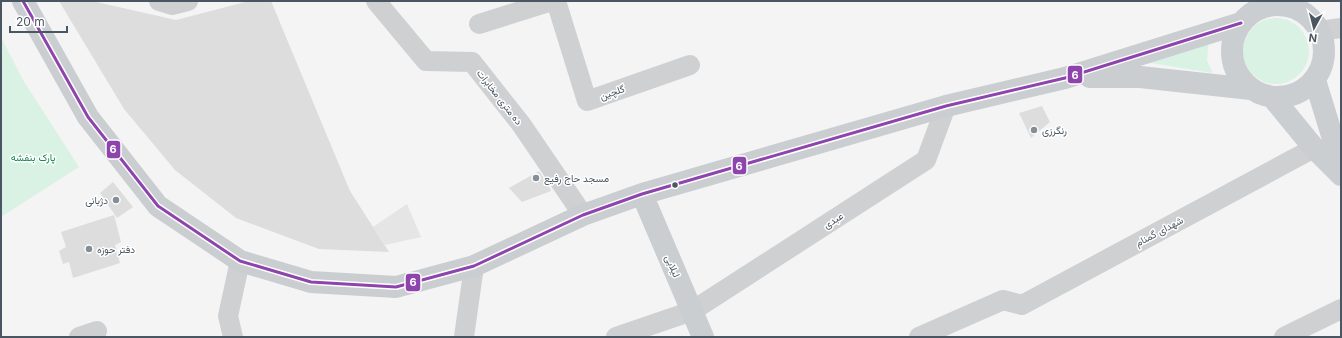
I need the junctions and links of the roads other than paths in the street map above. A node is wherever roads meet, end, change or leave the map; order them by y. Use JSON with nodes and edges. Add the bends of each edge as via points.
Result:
{"nodes":[{"id":1,"x":22,"y":1,"type":"edge"},
{"id":2,"x":159,"y":1,"type":"edge"},
{"id":3,"x":188,"y":1,"type":"edge"},
{"id":4,"x":376,"y":1,"type":"edge"},
{"id":5,"x":552,"y":1,"type":"edge"},
{"id":6,"x":556,"y":1,"type":"edge"},
{"id":7,"x":1277,"y":3,"type":"edge"},
{"id":8,"x":1241,"y":23,"type":"junction"},
{"id":9,"x":479,"y":24,"type":"dead end"},
{"id":10,"x":1330,"y":30,"type":"edge"},
{"id":11,"x":690,"y":65,"type":"dead end"},
{"id":12,"x":1065,"y":78,"type":"junction"},
{"id":13,"x":1314,"y":80,"type":"junction"},
{"id":14,"x":1251,"y":89,"type":"junction"},
{"id":15,"x":1273,"y":98,"type":"junction"},
{"id":16,"x":946,"y":106,"type":"junction"},
{"id":17,"x":1314,"y":148,"type":"junction"},
{"id":18,"x":1341,"y":165,"type":"edge"},
{"id":19,"x":1341,"y":175,"type":"edge"},
{"id":20,"x":642,"y":194,"type":"junction"},
{"id":21,"x":583,"y":215,"type":"junction"},
{"id":22,"x":240,"y":261,"type":"junction"},
{"id":23,"x":474,"y":266,"type":"junction"},
{"id":24,"x":1341,"y":309,"type":"edge"},
{"id":25,"x":692,"y":311,"type":"junction"},
{"id":26,"x":233,"y":337,"type":"edge"},
{"id":27,"x":464,"y":337,"type":"edge"},
{"id":28,"x":616,"y":337,"type":"edge"},
{"id":29,"x":703,"y":337,"type":"edge"},
{"id":30,"x":919,"y":337,"type":"edge"},
{"id":31,"x":1284,"y":337,"type":"edge"}],
"edges":[{"from":1,"to":22,"type":"main road","via":[[88,117],[158,206]]},
{"from":2,"to":3,"type":"street","via":[[172,5]]},
{"from":4,"to":21,"type":"street","name":"ده متری مخابرات","via":[[426,60],[472,62],[521,124]]},
{"from":5,"to":9,"type":"street"},
{"from":6,"to":11,"type":"street","name":"گلچین","via":[[587,101]]},
{"from":7,"to":8,"type":"main road","via":[[1251,13]]},
{"from":7,"to":10,"type":"main road","via":[[1303,12]]},
{"from":8,"to":12,"type":"main road"},
{"from":8,"to":14,"type":"main road","via":[[1234,36],[1231,50],[1240,78]]},
{"from":10,"to":13,"type":"main road","via":[[1324,44],[1321,69]]},
{"from":12,"to":14,"type":"main road","via":[[1140,77]]},
{"from":12,"to":16,"type":"main road"},
{"from":13,"to":15,"type":"main road","via":[[1303,91],[1288,97]]},
{"from":13,"to":18,"type":"main road"},
{"from":14,"to":15,"type":"main road"},
{"from":15,"to":17,"type":"main road"},
{"from":16,"to":20,"type":"main road"},
{"from":16,"to":25,"type":"street","name":"عبدی","via":[[926,160]]},
{"from":17,"to":19,"type":"main road"},
{"from":17,"to":30,"type":"street","name":"شهدای گمنام","via":[[1022,305],[1003,300]]},
{"from":20,"to":21,"type":"main road"},
{"from":20,"to":25,"type":"main road","name":"لیلابی"},
{"from":21,"to":23,"type":"main road"},
{"from":22,"to":23,"type":"main road","via":[[311,282],[396,287]]},
{"from":22,"to":26,"type":"street","via":[[228,316]]},
{"from":23,"to":27,"type":"street"},
{"from":24,"to":31,"type":"street"},
{"from":25,"to":28,"type":"street","name":"عبدی"},
{"from":25,"to":29,"type":"main road","name":"لیلابی"}]}
